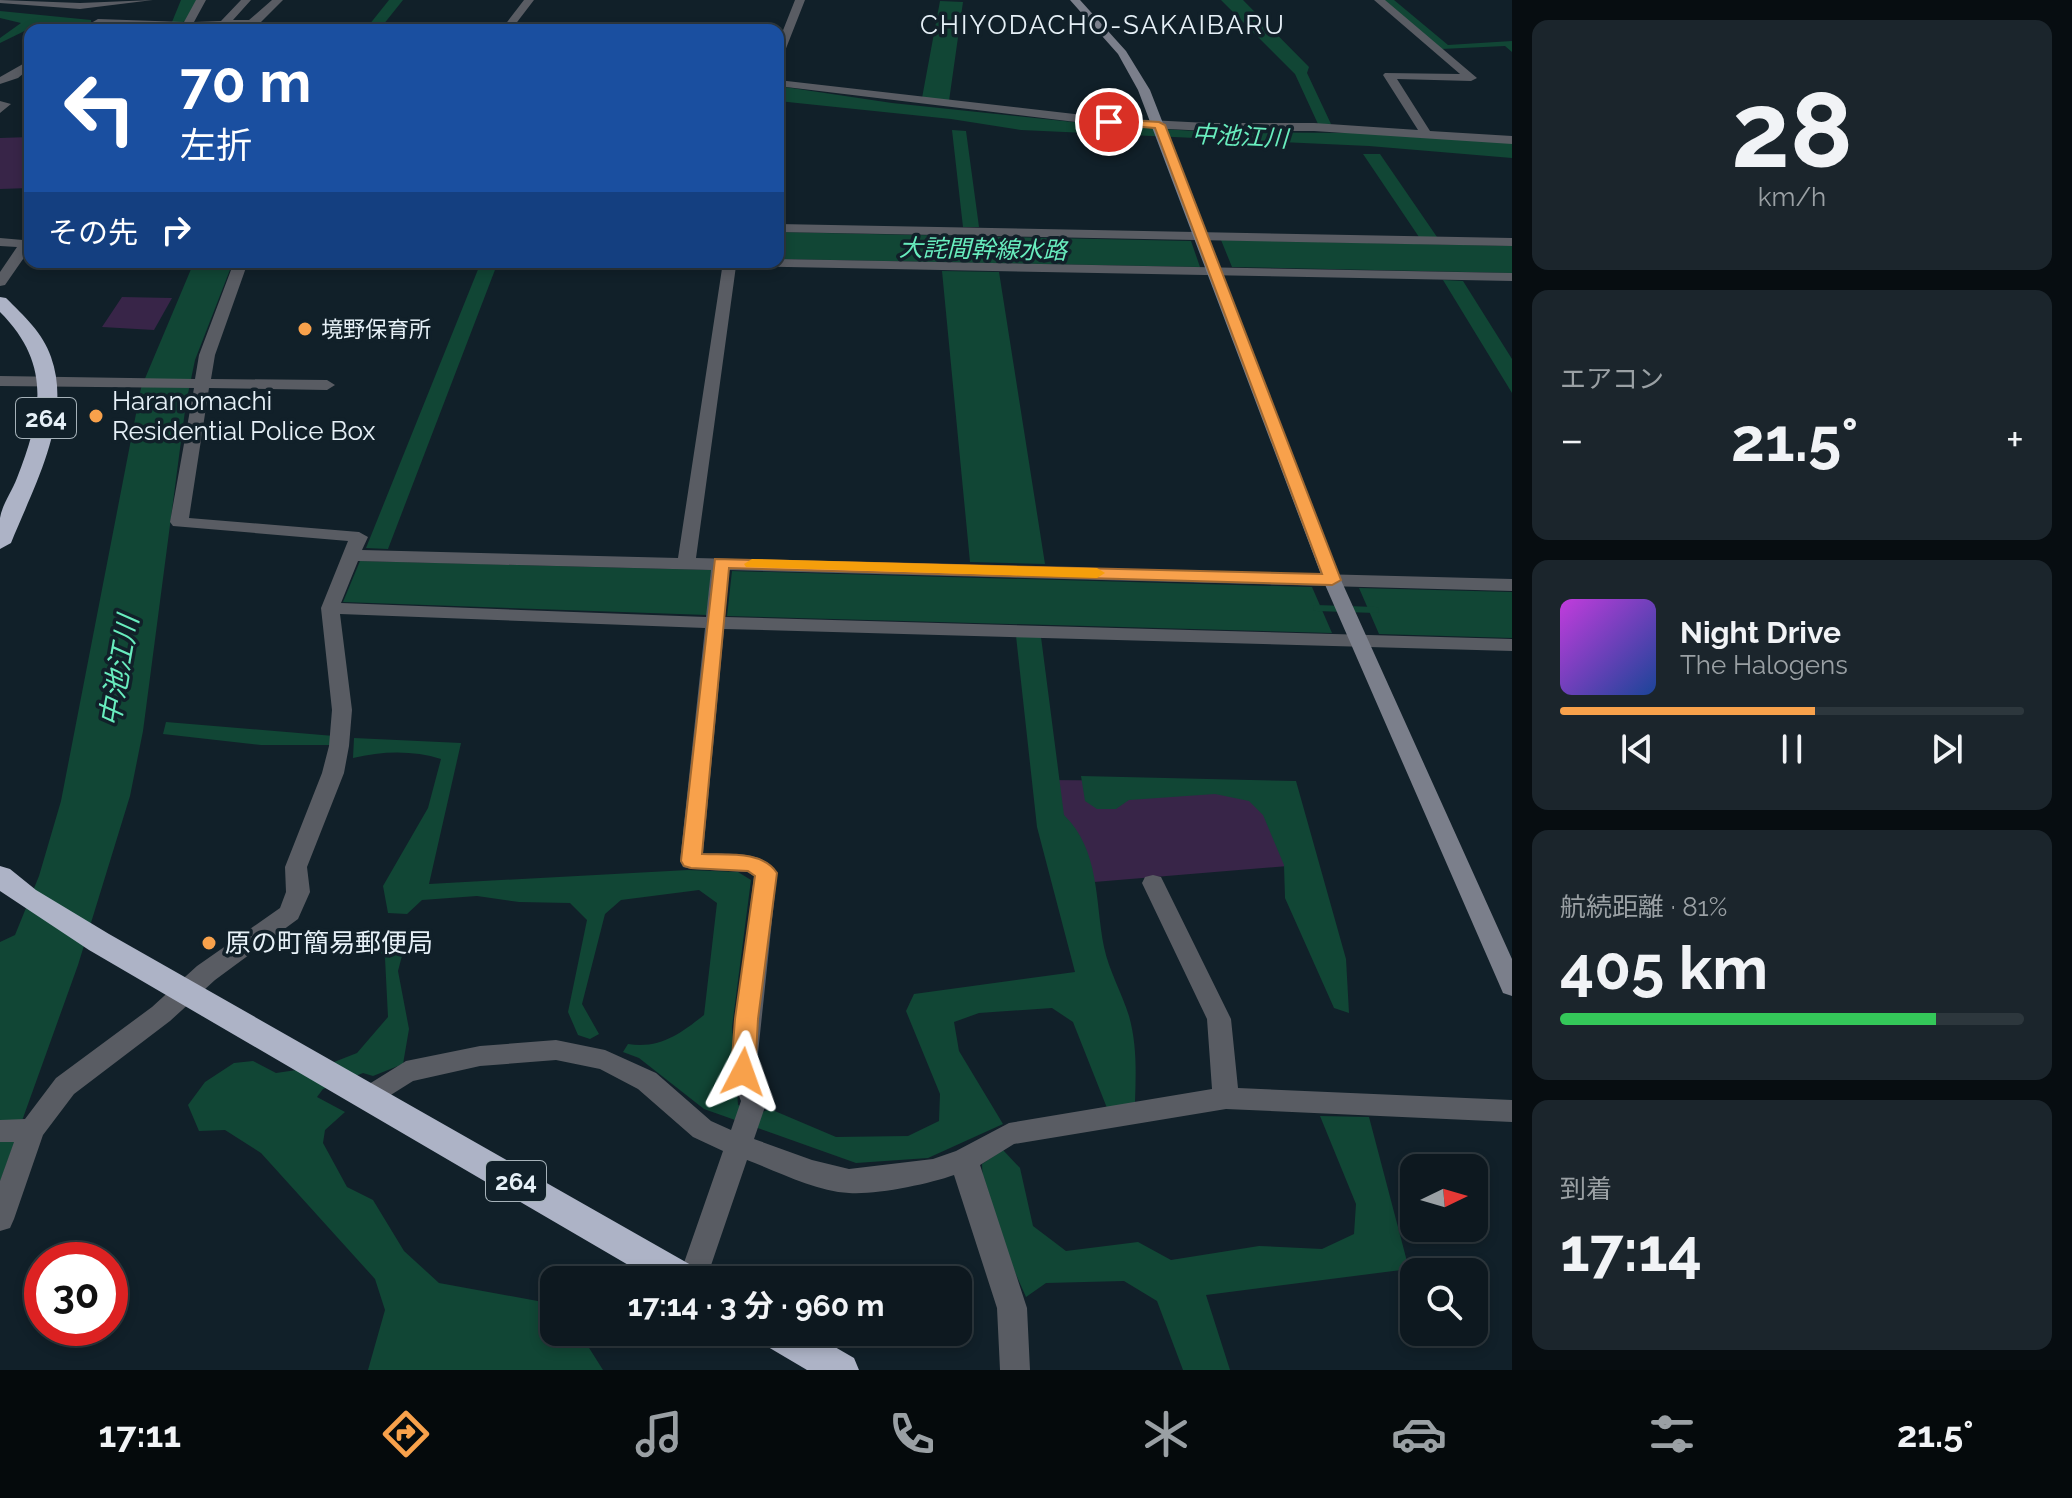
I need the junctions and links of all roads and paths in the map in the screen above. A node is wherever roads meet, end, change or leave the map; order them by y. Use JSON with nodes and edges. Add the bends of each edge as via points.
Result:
{"nodes":[{"id":1,"x":0,"y":0,"type":"edge"},
{"id":2,"x":148,"y":0,"type":"edge"},
{"id":3,"x":201,"y":0,"type":"edge"},
{"id":4,"x":246,"y":0,"type":"edge"},
{"id":5,"x":278,"y":0,"type":"edge"},
{"id":6,"x":529,"y":0,"type":"edge"},
{"id":7,"x":800,"y":0,"type":"edge"},
{"id":8,"x":1075,"y":0,"type":"edge"},
{"id":9,"x":1379,"y":0,"type":"edge"},
{"id":10,"x":89,"y":2,"type":"edge"},
{"id":11,"x":181,"y":23,"type":"junction"},
{"id":12,"x":91,"y":24,"type":"edge"},
{"id":13,"x":169,"y":24,"type":"edge"},
{"id":14,"x":224,"y":24,"type":"joint"},
{"id":15,"x":253,"y":24,"type":"edge"},
{"id":16,"x":511,"y":24,"type":"edge"},
{"id":17,"x":784,"y":41,"type":"edge"},
{"id":18,"x":24,"y":68,"type":"edge"},
{"id":19,"x":0,"y":81,"type":"edge"},
{"id":20,"x":784,"y":84,"type":"edge"},
{"id":21,"x":1425,"y":132,"type":"junction"},
{"id":22,"x":1163,"y":134,"type":"junction"},
{"id":23,"x":1512,"y":140,"type":"edge"},
{"id":24,"x":784,"y":228,"type":"edge"},
{"id":25,"x":1201,"y":235,"type":"junction"},
{"id":26,"x":0,"y":242,"type":"edge"},
{"id":27,"x":24,"y":242,"type":"edge"},
{"id":28,"x":1512,"y":242,"type":"edge"},
{"id":29,"x":24,"y":248,"type":"edge"},
{"id":30,"x":784,"y":263,"type":"edge"},
{"id":31,"x":239,"y":268,"type":"edge"},
{"id":32,"x":730,"y":268,"type":"edge"},
{"id":33,"x":1214,"y":271,"type":"junction"},
{"id":34,"x":1512,"y":277,"type":"edge"},
{"id":35,"x":0,"y":282,"type":"edge"},
{"id":36,"x":1,"y":305,"type":"edge"},
{"id":37,"x":0,"y":381,"type":"edge"},
{"id":38,"x":49,"y":382,"type":"junction"},
{"id":39,"x":202,"y":382,"type":"junction"},
{"id":40,"x":327,"y":385,"type":"dead end"},
{"id":41,"x":0,"y":543,"type":"edge"},
{"id":42,"x":366,"y":555,"type":"junction"},
{"id":43,"x":686,"y":562,"type":"junction"},
{"id":44,"x":721,"y":563,"type":"junction"},
{"id":45,"x":1332,"y":580,"type":"junction"},
{"id":46,"x":1512,"y":585,"type":"edge"},
{"id":47,"x":330,"y":608,"type":"junction"},
{"id":48,"x":715,"y":623,"type":"junction"},
{"id":49,"x":1359,"y":640,"type":"junction"},
{"id":50,"x":1512,"y":645,"type":"edge"},
{"id":51,"x":0,"y":876,"type":"edge"},
{"id":52,"x":1153,"y":883,"type":"dead end"},
{"id":53,"x":1512,"y":986,"type":"edge"},
{"id":54,"x":185,"y":991,"type":"junction"},
{"id":55,"x":358,"y":1090,"type":"junction"},
{"id":56,"x":1226,"y":1098,"type":"junction"},
{"id":57,"x":1512,"y":1111,"type":"edge"},
{"id":58,"x":747,"y":1125,"type":"junction"},
{"id":59,"x":32,"y":1130,"type":"junction"},
{"id":60,"x":0,"y":1131,"type":"edge"},
{"id":61,"x":966,"y":1159,"type":"junction"},
{"id":62,"x":0,"y":1219,"type":"edge"},
{"id":63,"x":665,"y":1266,"type":"edge"},
{"id":64,"x":694,"y":1266,"type":"edge"},
{"id":65,"x":800,"y":1346,"type":"edge"},
{"id":66,"x":841,"y":1370,"type":"edge"},
{"id":67,"x":1015,"y":1370,"type":"edge"}],
"edges":[{"from":1,"to":10,"type":"street"},
{"from":2,"to":10,"type":"street"},
{"from":3,"to":11,"type":"street"},
{"from":4,"to":14,"type":"street"},
{"from":5,"to":15,"type":"street"},
{"from":6,"to":16,"type":"street"},
{"from":7,"to":17,"type":"street"},
{"from":8,"to":22,"type":"street","via":[[1122,53]]},
{"from":9,"to":21,"type":"street","via":[[1471,78],[1389,75]]},
{"from":10,"to":12,"type":"street"},
{"from":11,"to":13,"type":"street"},
{"from":11,"to":14,"type":"street"},
{"from":18,"to":19,"type":"street"},
{"from":20,"to":22,"type":"street"},
{"from":21,"to":22,"type":"street"},
{"from":21,"to":23,"type":"street"},
{"from":22,"to":25,"type":"street"},
{"from":24,"to":25,"type":"street"},
{"from":25,"to":28,"type":"street"},
{"from":25,"to":33,"type":"street"},
{"from":26,"to":27,"type":"street"},
{"from":29,"to":35,"type":"street"},
{"from":30,"to":33,"type":"street"},
{"from":31,"to":39,"type":"street"},
{"from":32,"to":43,"type":"street"},
{"from":33,"to":34,"type":"street"},
{"from":33,"to":45,"type":"street"},
{"from":36,"to":38,"type":"highway","number":"264","via":[[24,322],[38,342]]},
{"from":37,"to":38,"type":"street"},
{"from":38,"to":39,"type":"street"},
{"from":38,"to":41,"type":"highway","number":"264","via":[[48,412],[38,447]]},
{"from":39,"to":40,"type":"street"},
{"from":39,"to":42,"type":"street","via":[[179,522],[359,537]]},
{"from":42,"to":43,"type":"street"},
{"from":42,"to":47,"type":"street"},
{"from":43,"to":44,"type":"street"},
{"from":44,"to":45,"type":"street"},
{"from":44,"to":48,"type":"street"},
{"from":45,"to":46,"type":"street"},
{"from":45,"to":49,"type":"street"},
{"from":47,"to":48,"type":"street"},
{"from":47,"to":54,"type":"street","via":[[342,710],[340,740],[333,773],[296,867],[298,892],[290,913]]},
{"from":48,"to":49,"type":"street"},
{"from":48,"to":58,"type":"street","via":[[691,861],[752,864],[766,873],[743,1072]]},
{"from":49,"to":50,"type":"street"},
{"from":49,"to":53,"type":"street"},
{"from":51,"to":54,"type":"highway","number":"264","via":[[26,897]]},
{"from":52,"to":56,"type":"street","via":[[1219,1019]]},
{"from":54,"to":55,"type":"highway","number":"264"},
{"from":54,"to":59,"type":"street","via":[[65,1086]]},
{"from":55,"to":58,"type":"street","via":[[406,1072],[480,1056],[556,1050],[605,1060],[647,1081],[702,1129]]},
{"from":55,"to":63,"type":"highway","number":"264"},
{"from":56,"to":57,"type":"street"},
{"from":56,"to":61,"type":"street","via":[[1009,1134]]},
{"from":58,"to":61,"type":"street","via":[[812,1172],[849,1181],[933,1171]]},
{"from":58,"to":64,"type":"street"},
{"from":59,"to":60,"type":"street"},
{"from":59,"to":62,"type":"street"},
{"from":61,"to":67,"type":"street","via":[[1012,1308]]},
{"from":65,"to":66,"type":"highway"}]}
